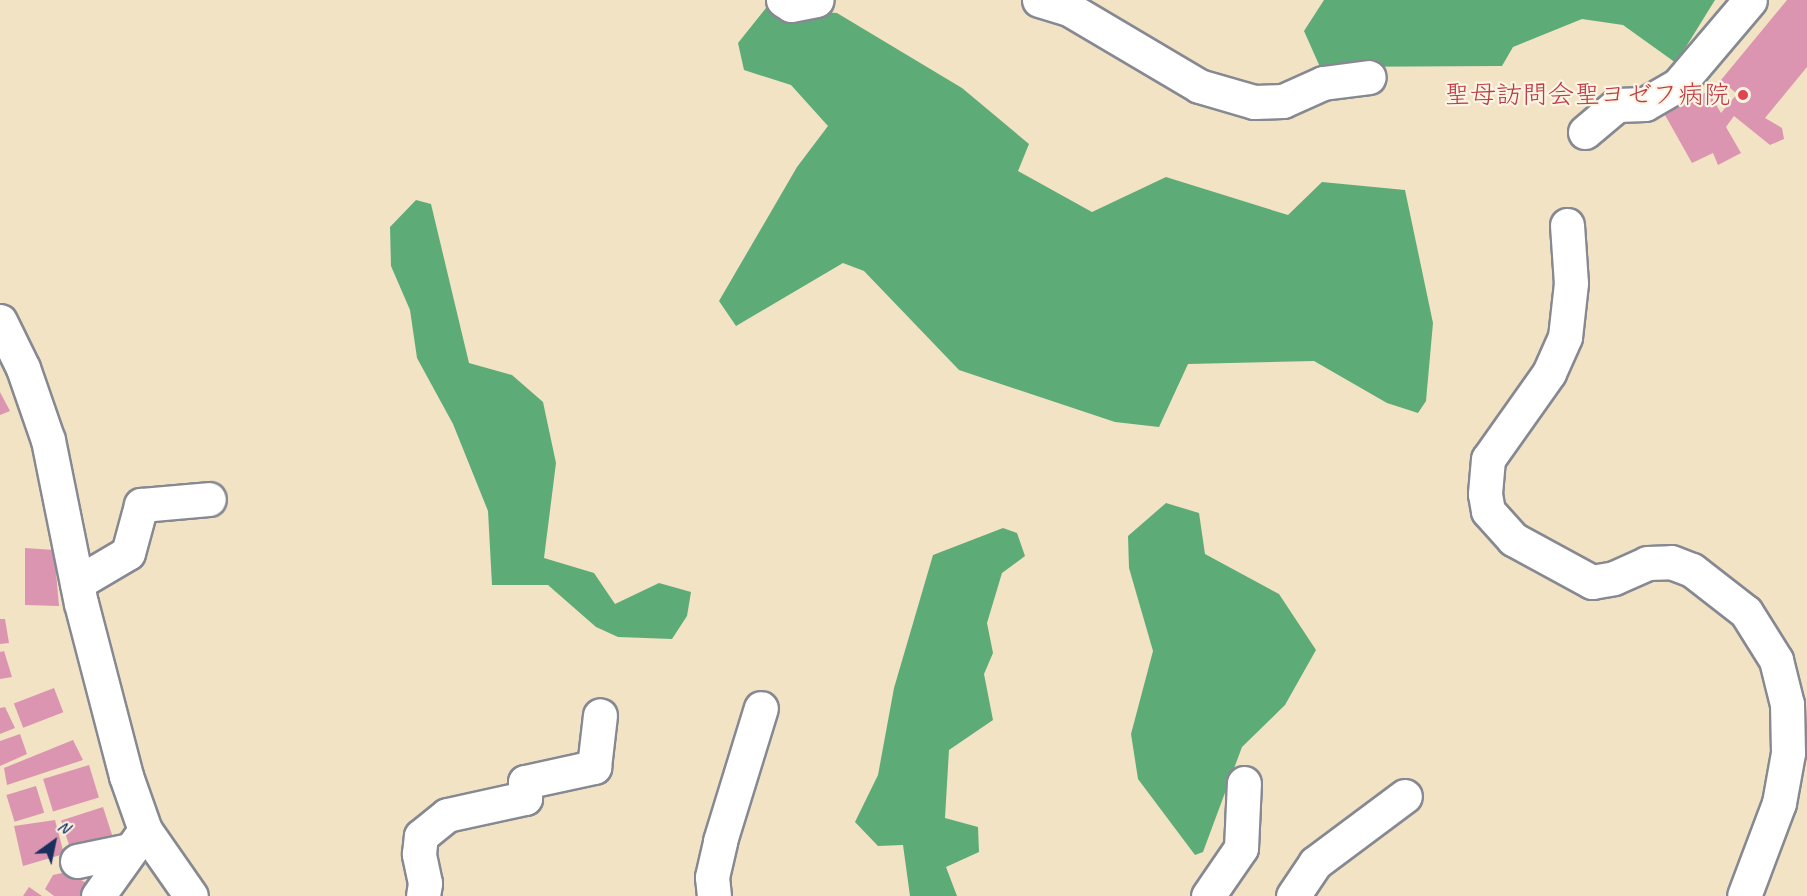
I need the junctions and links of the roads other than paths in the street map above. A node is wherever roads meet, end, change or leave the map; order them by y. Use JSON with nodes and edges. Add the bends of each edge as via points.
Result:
{"nodes":[{"id":1,"x":783,"y":0,"type":"edge"},
{"id":2,"x":817,"y":0,"type":"edge"},
{"id":3,"x":1039,"y":0,"type":"edge"},
{"id":4,"x":1750,"y":0,"type":"edge"},
{"id":5,"x":1369,"y":77,"type":"dead end"},
{"id":6,"x":1585,"y":132,"type":"dead end"},
{"id":7,"x":1567,"y":225,"type":"dead end"},
{"id":8,"x":0,"y":321,"type":"edge"},
{"id":9,"x":209,"y":499,"type":"dead end"},
{"id":10,"x":77,"y":583,"type":"junction"},
{"id":11,"x":761,"y":708,"type":"dead end"},
{"id":12,"x":600,"y":715,"type":"dead end"},
{"id":13,"x":1244,"y":783,"type":"dead end"},
{"id":14,"x":1405,"y":796,"type":"dead end"},
{"id":15,"x":137,"y":840,"type":"junction"},
{"id":16,"x":77,"y":861,"type":"dead end"},
{"id":17,"x":98,"y":896,"type":"edge"},
{"id":18,"x":191,"y":896,"type":"edge"},
{"id":19,"x":423,"y":896,"type":"edge"},
{"id":20,"x":714,"y":896,"type":"edge"},
{"id":21,"x":1209,"y":896,"type":"edge"},
{"id":22,"x":1293,"y":896,"type":"edge"},
{"id":23,"x":1744,"y":896,"type":"edge"}],
"edges":[{"from":1,"to":2,"type":"street","via":[[791,5]]},
{"from":3,"to":5,"type":"street","via":[[1069,9],[1199,86],[1254,102],[1283,100],[1323,83]]},
{"from":4,"to":6,"type":"street","via":[[1678,86],[1644,104],[1617,105]]},
{"from":7,"to":23,"type":"street","via":[[1571,283],[1565,337],[1549,373],[1488,459],[1488,511],[1513,539],[1592,582],[1614,578],[1647,563],[1671,562],[1692,570],[1746,612],[1776,660],[1787,704],[1788,753],[1779,802]]},
{"from":8,"to":10,"type":"street","via":[[23,368],[48,440]]},
{"from":9,"to":10,"type":"street","via":[[141,506],[128,553]]},
{"from":10,"to":15,"type":"street"},
{"from":11,"to":20,"type":"street","via":[[720,842],[712,877]]},
{"from":12,"to":19,"type":"street","via":[[594,767],[525,782],[525,798],[447,815],[421,836]]},
{"from":13,"to":21,"type":"street","via":[[1241,848]]},
{"from":14,"to":22,"type":"street","via":[[1315,863]]},
{"from":15,"to":16,"type":"street"},
{"from":15,"to":17,"type":"street"},
{"from":15,"to":18,"type":"street"}]}
